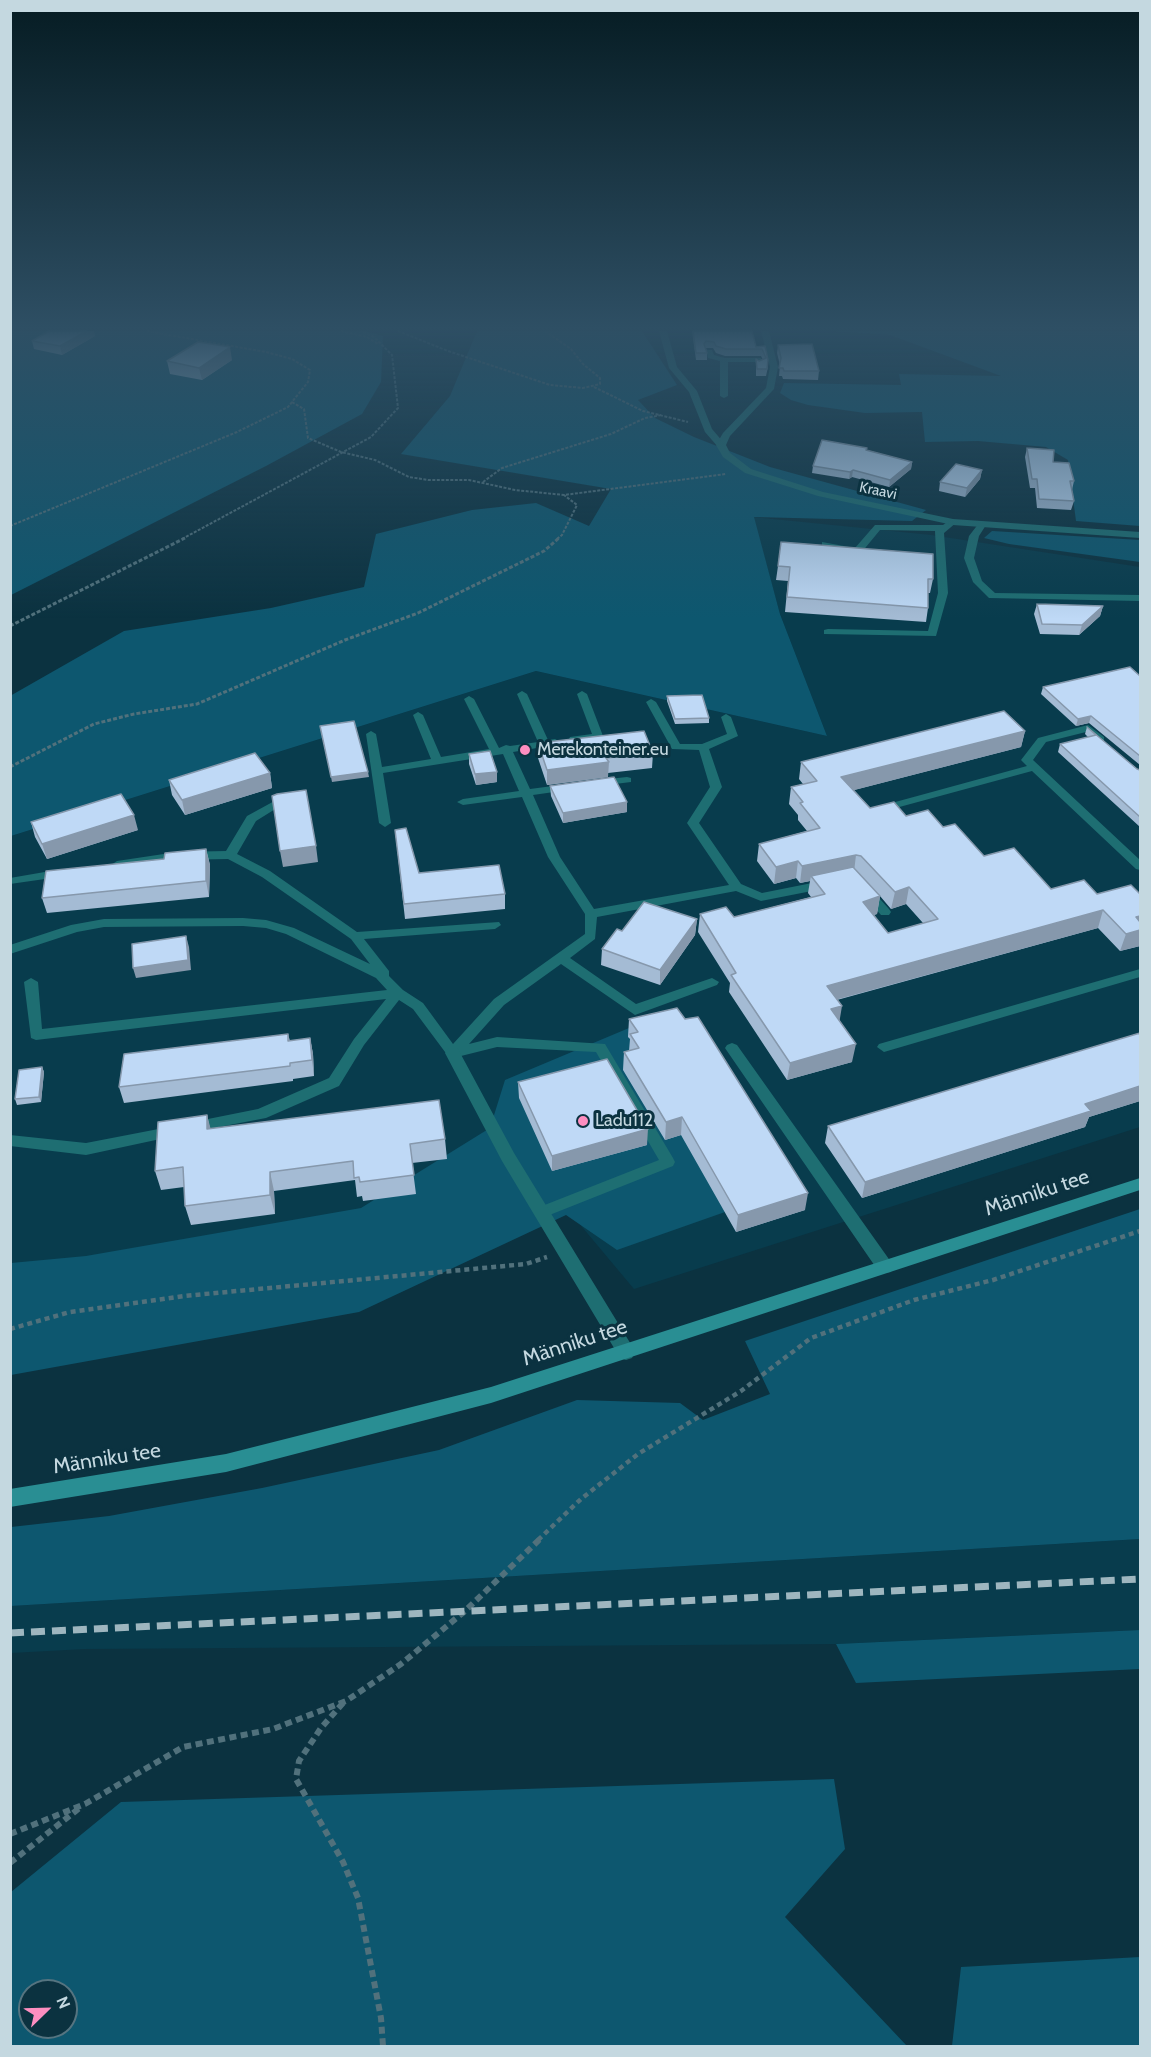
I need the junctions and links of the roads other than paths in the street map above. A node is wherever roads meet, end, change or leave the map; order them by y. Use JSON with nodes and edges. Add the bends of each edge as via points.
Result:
{"nodes":[{"id":1,"x":707,"y":427,"type":"edge"},
{"id":2,"x":734,"y":427,"type":"edge"},
{"id":3,"x":721,"y":445,"type":"junction"},
{"id":4,"x":953,"y":522,"type":"junction"},
{"id":5,"x":982,"y":525,"type":"junction"},
{"id":6,"x":944,"y":528,"type":"junction"},
{"id":7,"x":1140,"y":535,"type":"edge"},
{"id":8,"x":825,"y":544,"type":"edge"},
{"id":9,"x":857,"y":551,"type":"junction"},
{"id":10,"x":868,"y":553,"type":"edge"},
{"id":11,"x":1140,"y":598,"type":"edge"},
{"id":12,"x":828,"y":632,"type":"dead end"},
{"id":13,"x":522,"y":694,"type":"dead end"},
{"id":14,"x":582,"y":694,"type":"dead end"},
{"id":15,"x":469,"y":699,"type":"dead end"},
{"id":16,"x":651,"y":702,"type":"dead end"},
{"id":17,"x":418,"y":715,"type":"dead end"},
{"id":18,"x":726,"y":717,"type":"dead end"},
{"id":19,"x":371,"y":734,"type":"dead end"},
{"id":20,"x":544,"y":743,"type":"junction"},
{"id":21,"x":1105,"y":743,"type":"edge"},
{"id":22,"x":703,"y":747,"type":"junction"},
{"id":23,"x":501,"y":749,"type":"junction"},
{"id":24,"x":437,"y":760,"type":"junction"},
{"id":25,"x":1035,"y":767,"type":"junction"},
{"id":26,"x":377,"y":771,"type":"junction"},
{"id":27,"x":627,"y":780,"type":"dead end"},
{"id":28,"x":527,"y":792,"type":"junction"},
{"id":29,"x":291,"y":795,"type":"edge"},
{"id":30,"x":463,"y":802,"type":"dead end"},
{"id":31,"x":872,"y":812,"type":"edge"},
{"id":32,"x":385,"y":823,"type":"dead end"},
{"id":33,"x":1134,"y":852,"type":"edge"},
{"id":34,"x":230,"y":855,"type":"junction"},
{"id":35,"x":107,"y":866,"type":"edge"},
{"id":36,"x":1140,"y":866,"type":"edge"},
{"id":37,"x":72,"y":872,"type":"edge"},
{"id":38,"x":14,"y":881,"type":"dead end"},
{"id":39,"x":737,"y":887,"type":"junction"},
{"id":40,"x":885,"y":912,"type":"dead end"},
{"id":41,"x":591,"y":914,"type":"junction"},
{"id":42,"x":495,"y":925,"type":"dead end"},
{"id":43,"x":355,"y":936,"type":"junction"},
{"id":44,"x":10,"y":950,"type":"edge"},
{"id":45,"x":561,"y":958,"type":"junction"},
{"id":46,"x":1140,"y":973,"type":"edge"},
{"id":47,"x":712,"y":981,"type":"dead end"},
{"id":48,"x":31,"y":982,"type":"dead end"},
{"id":49,"x":398,"y":993,"type":"junction"},
{"id":50,"x":885,"y":1047,"type":"dead end"},
{"id":51,"x":732,"y":1048,"type":"dead end"},
{"id":52,"x":453,"y":1053,"type":"junction"},
{"id":53,"x":10,"y":1140,"type":"edge"},
{"id":54,"x":1140,"y":1184,"type":"edge"},
{"id":55,"x":542,"y":1212,"type":"junction"},
{"id":56,"x":885,"y":1267,"type":"junction"},
{"id":57,"x":626,"y":1352,"type":"junction"},
{"id":58,"x":10,"y":1498,"type":"edge"}],
"edges":[{"from":1,"to":3,"type":"lane"},
{"from":2,"to":3,"type":"street"},
{"from":3,"to":4,"type":"street","name":"Kraavi","via":[[726,455],[748,471],[821,494]]},
{"from":4,"to":5,"type":"street","name":"Kraavi"},
{"from":4,"to":6,"type":"lane"},
{"from":5,"to":7,"type":"street","name":"Kraavi"},
{"from":5,"to":11,"type":"lane","via":[[974,536],[969,558],[978,582],[992,596]]},
{"from":6,"to":9,"type":"lane","via":[[878,528]]},
{"from":6,"to":12,"type":"lane","via":[[939,532],[943,593],[932,634]]},
{"from":8,"to":9,"type":"lane"},
{"from":9,"to":10,"type":"lane"},
{"from":13,"to":20,"type":"lane"},
{"from":14,"to":20,"type":"lane","via":[[597,736]]},
{"from":15,"to":23,"type":"lane"},
{"from":16,"to":22,"type":"lane","via":[[676,747]]},
{"from":17,"to":24,"type":"lane"},
{"from":18,"to":22,"type":"lane","via":[[733,736]]},
{"from":19,"to":26,"type":"lane"},
{"from":20,"to":23,"type":"lane"},
{"from":21,"to":25,"type":"lane","via":[[1088,728],[1042,740],[1027,760]]},
{"from":22,"to":39,"type":"lane","via":[[716,787],[693,823]]},
{"from":23,"to":24,"type":"lane"},
{"from":23,"to":28,"type":"lane"},
{"from":24,"to":26,"type":"lane"},
{"from":25,"to":31,"type":"lane"},
{"from":25,"to":33,"type":"lane"},
{"from":26,"to":32,"type":"lane"},
{"from":27,"to":28,"type":"lane"},
{"from":28,"to":30,"type":"lane"},
{"from":28,"to":41,"type":"lane","via":[[554,857]]},
{"from":29,"to":34,"type":"lane","via":[[251,819]]},
{"from":33,"to":36,"type":"lane"},
{"from":34,"to":35,"type":"lane","via":[[177,855]]},
{"from":34,"to":43,"type":"lane","via":[[266,874]]},
{"from":37,"to":38,"type":"lane"},
{"from":39,"to":40,"type":"lane","via":[[762,897],[849,879]]},
{"from":39,"to":41,"type":"lane"},
{"from":41,"to":45,"type":"lane","via":[[591,936]]},
{"from":42,"to":43,"type":"lane"},
{"from":43,"to":49,"type":"lane"},
{"from":44,"to":49,"type":"lane","via":[[75,928],[104,923],[266,924],[290,931],[381,975]]},
{"from":45,"to":47,"type":"lane","via":[[635,1010]]},
{"from":45,"to":52,"type":"lane","via":[[498,1002]]},
{"from":46,"to":50,"type":"lane"},
{"from":48,"to":49,"type":"lane","via":[[36,1035]]},
{"from":49,"to":52,"type":"lane","via":[[418,1006]]},
{"from":49,"to":53,"type":"lane","via":[[359,1042],[334,1082],[261,1114],[86,1149]]},
{"from":51,"to":56,"type":"lane"},
{"from":52,"to":55,"type":"street"},
{"from":52,"to":55,"type":"lane","via":[[497,1042],[600,1047],[668,1162]]},
{"from":54,"to":56,"type":"street","name":"Männiku tee"},
{"from":55,"to":57,"type":"street"},
{"from":56,"to":57,"type":"street","name":"Männiku tee"},
{"from":57,"to":58,"type":"street","name":"Männiku tee","via":[[482,1398],[226,1462]]}]}
